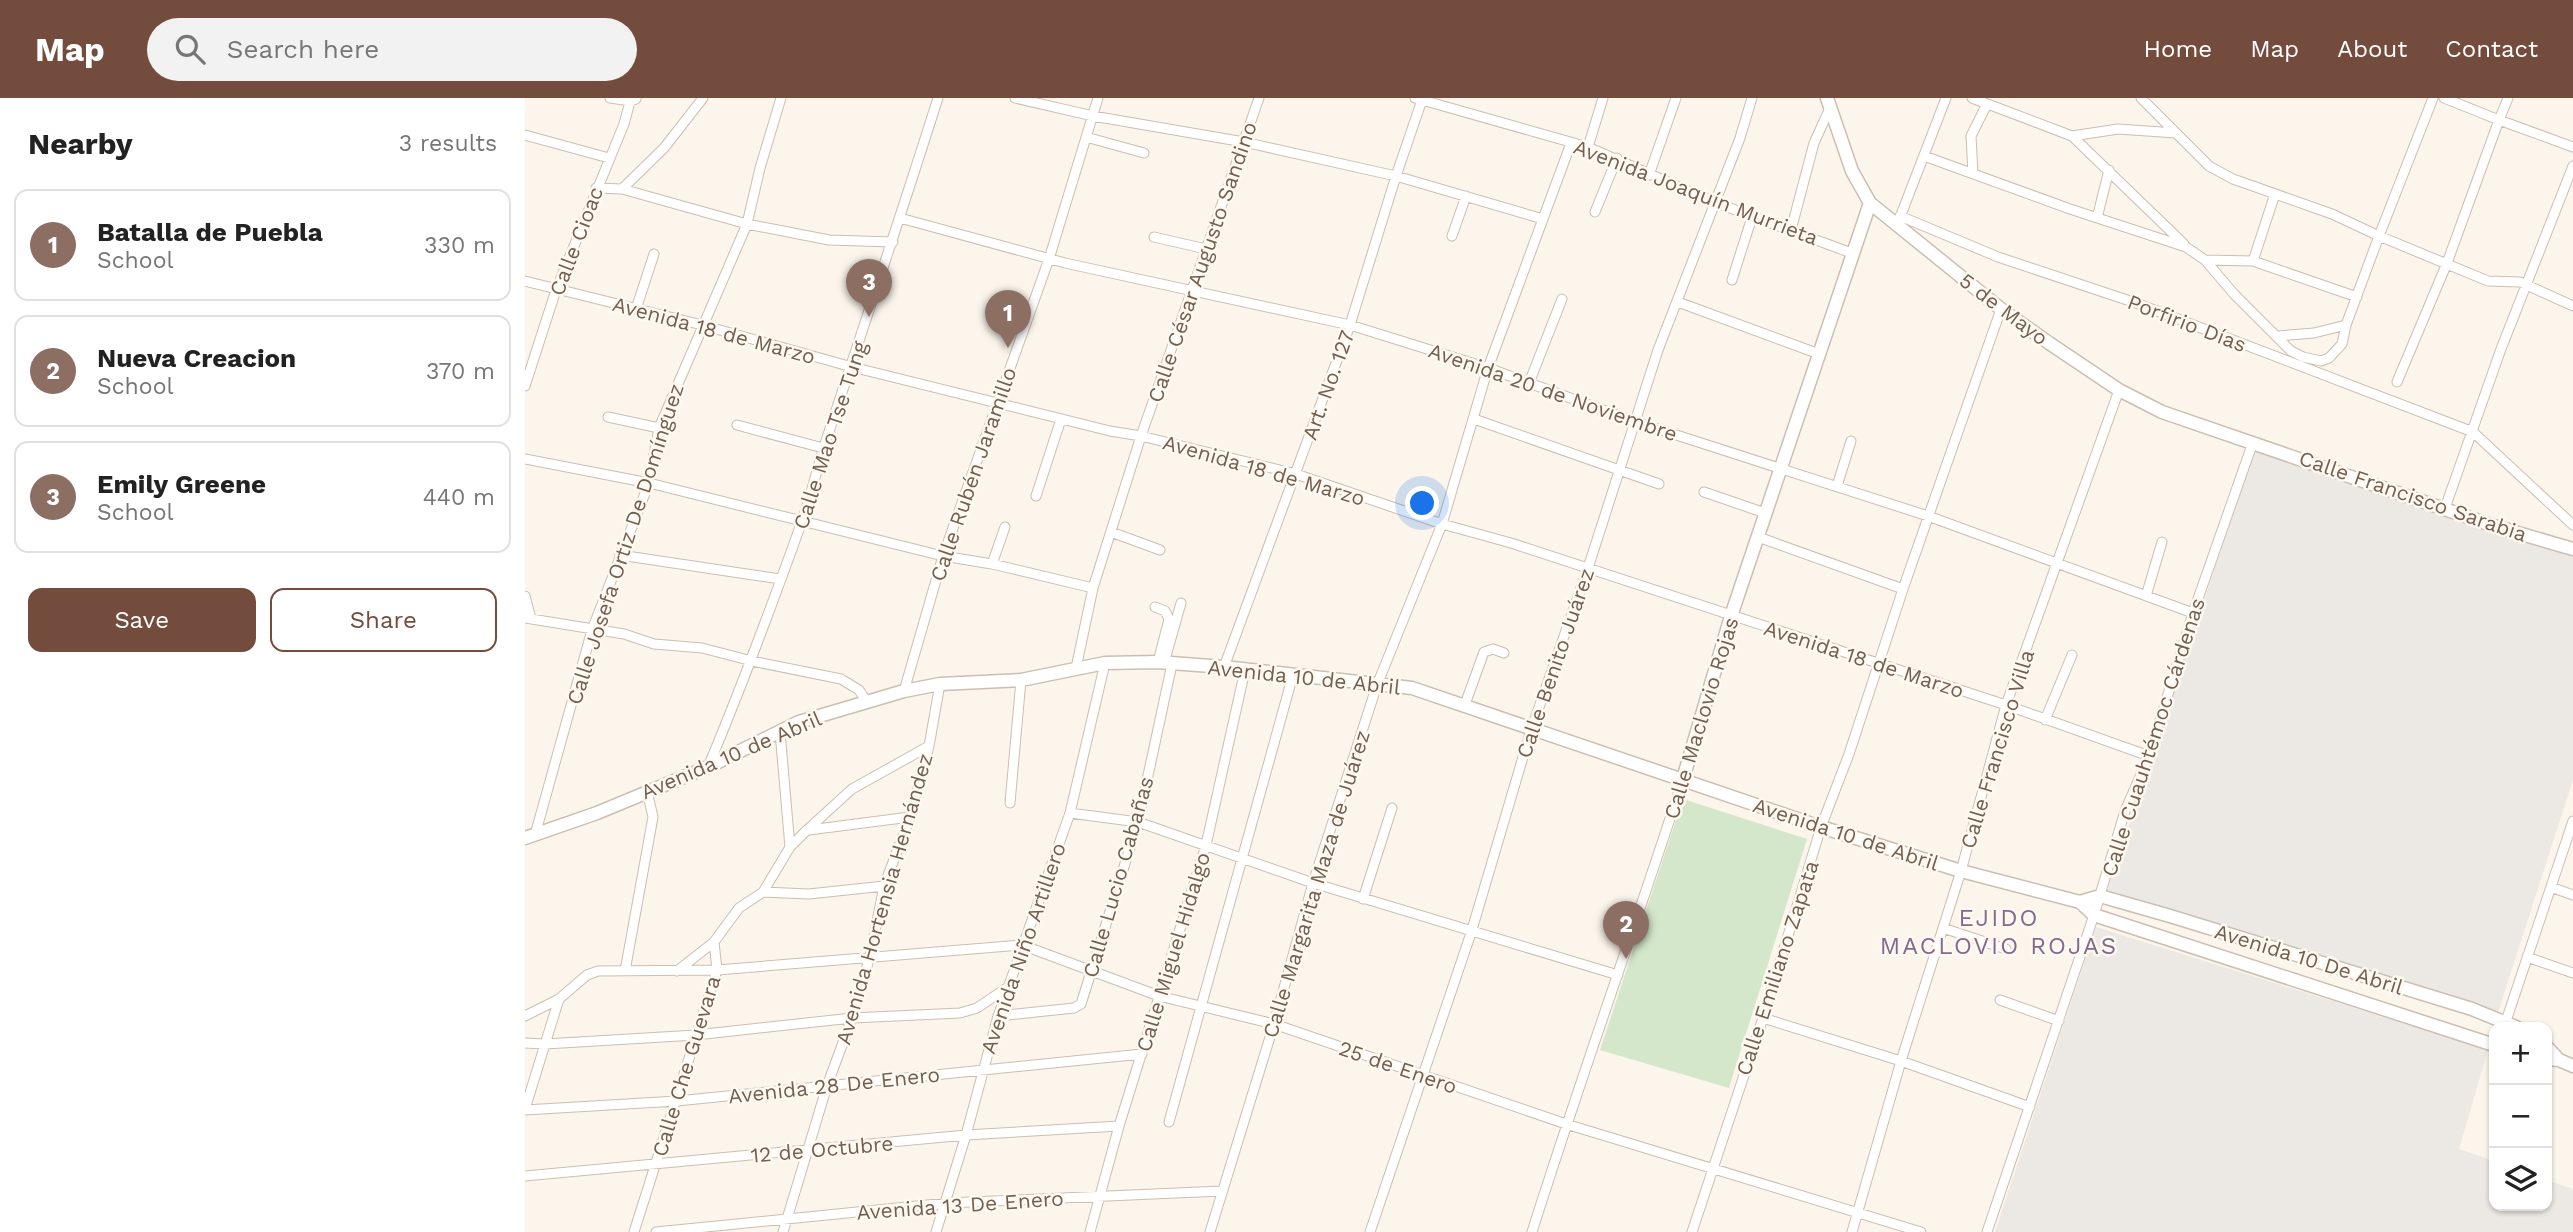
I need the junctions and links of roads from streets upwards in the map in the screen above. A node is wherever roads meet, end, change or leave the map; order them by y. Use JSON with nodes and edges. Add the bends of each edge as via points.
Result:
{"nodes":[{"id":1,"x":610,"y":98,"type":"edge"},
{"id":2,"x":703,"y":98,"type":"edge"},
{"id":3,"x":781,"y":98,"type":"edge"},
{"id":4,"x":938,"y":98,"type":"edge"},
{"id":5,"x":1015,"y":98,"type":"edge"},
{"id":6,"x":1098,"y":98,"type":"edge"},
{"id":7,"x":1259,"y":98,"type":"edge"},
{"id":8,"x":1604,"y":98,"type":"edge"},
{"id":9,"x":1676,"y":98,"type":"edge"},
{"id":10,"x":1752,"y":98,"type":"edge"},
{"id":11,"x":1946,"y":98,"type":"edge"},
{"id":12,"x":1972,"y":98,"type":"edge"},
{"id":13,"x":2141,"y":98,"type":"edge"},
{"id":14,"x":2433,"y":98,"type":"edge"},
{"id":15,"x":2444,"y":98,"type":"edge"},
{"id":16,"x":2508,"y":98,"type":"edge"},
{"id":17,"x":633,"y":99,"type":"edge"},
{"id":18,"x":1419,"y":99,"type":"edge"},
{"id":19,"x":1829,"y":103,"type":"edge"},
{"id":20,"x":1987,"y":104,"type":"junction"},
{"id":21,"x":1093,"y":116,"type":"junction"},
{"id":22,"x":2499,"y":120,"type":"junction"},
{"id":23,"x":2176,"y":133,"type":"junction"},
{"id":24,"x":525,"y":135,"type":"edge"},
{"id":25,"x":2072,"y":136,"type":"junction"},
{"id":26,"x":1086,"y":138,"type":"junction"},
{"id":27,"x":1244,"y":142,"type":"junction"},
{"id":28,"x":1571,"y":143,"type":"junction"},
{"id":29,"x":1588,"y":147,"type":"junction"},
{"id":30,"x":2573,"y":147,"type":"edge"},
{"id":31,"x":1144,"y":153,"type":"dead end"},
{"id":32,"x":1924,"y":156,"type":"junction"},
{"id":33,"x":609,"y":158,"type":"junction"},
{"id":34,"x":1617,"y":158,"type":"junction"},
{"id":35,"x":2573,"y":166,"type":"edge"},
{"id":36,"x":2109,"y":170,"type":"junction"},
{"id":37,"x":1973,"y":174,"type":"junction"},
{"id":38,"x":1650,"y":175,"type":"junction"},
{"id":39,"x":1396,"y":176,"type":"junction"},
{"id":40,"x":596,"y":188,"type":"junction"},
{"id":41,"x":622,"y":189,"type":"junction"},
{"id":42,"x":2275,"y":194,"type":"junction"},
{"id":43,"x":1466,"y":197,"type":"junction"},
{"id":44,"x":1714,"y":202,"type":"junction"},
{"id":45,"x":1870,"y":204,"type":"junction"},
{"id":46,"x":1595,"y":212,"type":"dead end"},
{"id":47,"x":1752,"y":214,"type":"junction"},
{"id":48,"x":900,"y":218,"type":"junction"},
{"id":49,"x":2097,"y":218,"type":"junction"},
{"id":50,"x":1543,"y":219,"type":"junction"},
{"id":51,"x":1898,"y":221,"type":"junction"},
{"id":52,"x":747,"y":224,"type":"junction"},
{"id":53,"x":1791,"y":230,"type":"junction"},
{"id":54,"x":1940,"y":231,"type":"junction"},
{"id":55,"x":2376,"y":235,"type":"junction"},
{"id":56,"x":1452,"y":236,"type":"dead end"},
{"id":57,"x":1154,"y":237,"type":"dead end"},
{"id":58,"x":893,"y":242,"type":"junction"},
{"id":59,"x":2186,"y":247,"type":"junction"},
{"id":60,"x":1206,"y":249,"type":"junction"},
{"id":61,"x":1929,"y":252,"type":"junction"},
{"id":62,"x":654,"y":254,"type":"dead end"},
{"id":63,"x":1854,"y":254,"type":"junction"},
{"id":64,"x":1049,"y":259,"type":"junction"},
{"id":65,"x":2205,"y":260,"type":"junction"},
{"id":66,"x":2253,"y":261,"type":"junction"},
{"id":67,"x":2447,"y":263,"type":"junction"},
{"id":68,"x":1733,"y":280,"type":"dead end"},
{"id":69,"x":525,"y":281,"type":"edge"},
{"id":70,"x":2526,"y":285,"type":"junction"},
{"id":71,"x":556,"y":290,"type":"junction"},
{"id":72,"x":1194,"y":290,"type":"junction"},
{"id":73,"x":2357,"y":297,"type":"junction"},
{"id":74,"x":1562,"y":299,"type":"dead end"},
{"id":75,"x":1678,"y":302,"type":"junction"},
{"id":76,"x":2573,"y":306,"type":"edge"},
{"id":77,"x":636,"y":309,"type":"junction"},
{"id":78,"x":2001,"y":309,"type":"junction"},
{"id":79,"x":702,"y":325,"type":"junction"},
{"id":80,"x":1350,"y":325,"type":"junction"},
{"id":81,"x":2346,"y":325,"type":"junction"},
{"id":82,"x":2278,"y":336,"type":"junction"},
{"id":83,"x":1819,"y":354,"type":"junction"},
{"id":84,"x":852,"y":367,"type":"junction"},
{"id":85,"x":1488,"y":368,"type":"junction"},
{"id":86,"x":2397,"y":382,"type":"dead end"},
{"id":87,"x":1529,"y":383,"type":"junction"},
{"id":88,"x":525,"y":386,"type":"edge"},
{"id":89,"x":2119,"y":390,"type":"junction"},
{"id":90,"x":997,"y":401,"type":"junction"},
{"id":91,"x":608,"y":417,"type":"dead end"},
{"id":92,"x":1061,"y":419,"type":"junction"},
{"id":93,"x":1474,"y":419,"type":"junction"},
{"id":94,"x":1636,"y":422,"type":"junction"},
{"id":95,"x":737,"y":425,"type":"dead end"},
{"id":96,"x":659,"y":428,"type":"junction"},
{"id":97,"x":2473,"y":432,"type":"junction"},
{"id":98,"x":1141,"y":436,"type":"junction"},
{"id":99,"x":1851,"y":441,"type":"dead end"},
{"id":100,"x":2253,"y":442,"type":"junction"},
{"id":101,"x":823,"y":448,"type":"junction"},
{"id":102,"x":525,"y":459,"type":"edge"},
{"id":103,"x":1780,"y":467,"type":"junction"},
{"id":104,"x":1620,"y":469,"type":"junction"},
{"id":105,"x":1296,"y":474,"type":"junction"},
{"id":106,"x":649,"y":483,"type":"junction"},
{"id":107,"x":1658,"y":484,"type":"dead end"},
{"id":108,"x":1837,"y":486,"type":"junction"},
{"id":109,"x":1704,"y":492,"type":"dead end"},
{"id":110,"x":1036,"y":496,"type":"dead end"},
{"id":111,"x":2445,"y":508,"type":"junction"},
{"id":112,"x":1765,"y":513,"type":"junction"},
{"id":113,"x":1928,"y":516,"type":"junction"},
{"id":114,"x":802,"y":521,"type":"junction"},
{"id":115,"x":1442,"y":524,"type":"junction"},
{"id":116,"x":2573,"y":525,"type":"edge"},
{"id":117,"x":1005,"y":527,"type":"dead end"},
{"id":118,"x":1111,"y":532,"type":"junction"},
{"id":119,"x":1758,"y":537,"type":"junction"},
{"id":120,"x":2162,"y":542,"type":"dead end"},
{"id":121,"x":2573,"y":549,"type":"edge"},
{"id":122,"x":1160,"y":550,"type":"dead end"},
{"id":123,"x":621,"y":555,"type":"junction"},
{"id":124,"x":943,"y":556,"type":"junction"},
{"id":125,"x":992,"y":564,"type":"junction"},
{"id":126,"x":2058,"y":565,"type":"junction"},
{"id":127,"x":1587,"y":568,"type":"junction"},
{"id":128,"x":780,"y":579,"type":"junction"},
{"id":129,"x":1093,"y":588,"type":"junction"},
{"id":130,"x":1903,"y":589,"type":"junction"},
{"id":131,"x":525,"y":596,"type":"edge"},
{"id":132,"x":2146,"y":596,"type":"junction"},
{"id":133,"x":1181,"y":603,"type":"dead end"},
{"id":134,"x":1155,"y":607,"type":"dead end"},
{"id":135,"x":2193,"y":614,"type":"junction"},
{"id":136,"x":1731,"y":616,"type":"junction"},
{"id":137,"x":528,"y":618,"type":"edge"},
{"id":138,"x":592,"y":630,"type":"junction"},
{"id":139,"x":1504,"y":653,"type":"dead end"},
{"id":140,"x":2072,"y":655,"type":"dead end"},
{"id":141,"x":752,"y":661,"type":"junction"},
{"id":142,"x":1105,"y":663,"type":"junction"},
{"id":143,"x":1165,"y":663,"type":"junction"},
{"id":144,"x":1878,"y":663,"type":"junction"},
{"id":145,"x":1224,"y":667,"type":"junction"},
{"id":146,"x":1076,"y":668,"type":"junction"},
{"id":147,"x":1245,"y":670,"type":"junction"},
{"id":148,"x":1293,"y":676,"type":"junction"},
{"id":149,"x":1021,"y":680,"type":"junction"},
{"id":150,"x":940,"y":684,"type":"junction"},
{"id":151,"x":1377,"y":685,"type":"junction"},
{"id":152,"x":904,"y":691,"type":"junction"},
{"id":153,"x":866,"y":701,"type":"junction"},
{"id":154,"x":2006,"y":705,"type":"junction"},
{"id":155,"x":1464,"y":706,"type":"junction"},
{"id":156,"x":2045,"y":720,"type":"junction"},
{"id":157,"x":1531,"y":730,"type":"junction"},
{"id":158,"x":780,"y":732,"type":"junction"},
{"id":159,"x":929,"y":746,"type":"junction"},
{"id":160,"x":2149,"y":757,"type":"junction"},
{"id":161,"x":708,"y":767,"type":"junction"},
{"id":162,"x":1683,"y":779,"type":"junction"},
{"id":163,"x":647,"y":791,"type":"junction"},
{"id":164,"x":1010,"y":803,"type":"dead end"},
{"id":165,"x":1392,"y":808,"type":"dead end"},
{"id":166,"x":1070,"y":814,"type":"junction"},
{"id":167,"x":910,"y":817,"type":"junction"},
{"id":168,"x":2573,"y":821,"type":"edge"},
{"id":169,"x":1138,"y":822,"type":"junction"},
{"id":170,"x":1821,"y":827,"type":"junction"},
{"id":171,"x":807,"y":830,"type":"junction"},
{"id":172,"x":530,"y":837,"type":"edge"},
{"id":173,"x":1206,"y":845,"type":"junction"},
{"id":174,"x":790,"y":847,"type":"junction"},
{"id":175,"x":1244,"y":857,"type":"junction"},
{"id":176,"x":1961,"y":871,"type":"junction"},
{"id":177,"x":1313,"y":883,"type":"junction"},
{"id":178,"x":884,"y":886,"type":"junction"},
{"id":179,"x":2551,"y":887,"type":"junction"},
{"id":180,"x":763,"y":892,"type":"junction"},
{"id":181,"x":2573,"y":895,"type":"edge"},
{"id":182,"x":2100,"y":896,"type":"junction"},
{"id":183,"x":1363,"y":899,"type":"junction"},
{"id":184,"x":2080,"y":902,"type":"junction"},
{"id":185,"x":2094,"y":915,"type":"junction"},
{"id":186,"x":1943,"y":928,"type":"junction"},
{"id":187,"x":1471,"y":933,"type":"junction"},
{"id":188,"x":714,"y":942,"type":"junction"},
{"id":189,"x":1022,"y":945,"type":"junction"},
{"id":190,"x":2006,"y":949,"type":"dead end"},
{"id":191,"x":870,"y":956,"type":"junction"},
{"id":192,"x":2527,"y":957,"type":"junction"},
{"id":193,"x":717,"y":970,"type":"junction"},
{"id":194,"x":625,"y":971,"type":"junction"},
{"id":195,"x":1092,"y":971,"type":"junction"},
{"id":196,"x":676,"y":972,"type":"junction"},
{"id":197,"x":2573,"y":973,"type":"edge"},
{"id":198,"x":1618,"y":975,"type":"junction"},
{"id":199,"x":1008,"y":987,"type":"junction"},
{"id":200,"x":1159,"y":996,"type":"junction"},
{"id":201,"x":559,"y":999,"type":"junction"},
{"id":202,"x":2000,"y":1000,"type":"dead end"},
{"id":203,"x":1201,"y":1008,"type":"junction"},
{"id":204,"x":525,"y":1016,"type":"edge"},
{"id":205,"x":998,"y":1016,"type":"junction"},
{"id":206,"x":852,"y":1018,"type":"junction"},
{"id":207,"x":1763,"y":1018,"type":"junction"},
{"id":208,"x":2059,"y":1021,"type":"junction"},
{"id":209,"x":2505,"y":1022,"type":"edge"},
{"id":210,"x":2511,"y":1022,"type":"edge"},
{"id":211,"x":1274,"y":1024,"type":"junction"},
{"id":212,"x":696,"y":1035,"type":"junction"},
{"id":213,"x":525,"y":1043,"type":"edge"},
{"id":214,"x":2489,"y":1043,"type":"edge"},
{"id":215,"x":545,"y":1044,"type":"junction"},
{"id":216,"x":1142,"y":1054,"type":"junction"},
{"id":217,"x":2553,"y":1060,"type":"edge"},
{"id":218,"x":1901,"y":1061,"type":"junction"},
{"id":219,"x":2573,"y":1066,"type":"edge"},
{"id":220,"x":982,"y":1068,"type":"junction"},
{"id":221,"x":1421,"y":1076,"type":"junction"},
{"id":222,"x":827,"y":1086,"type":"junction"},
{"id":223,"x":677,"y":1101,"type":"junction"},
{"id":224,"x":2030,"y":1107,"type":"junction"},
{"id":225,"x":525,"y":1110,"type":"edge"},
{"id":226,"x":1169,"y":1122,"type":"dead end"},
{"id":227,"x":1566,"y":1124,"type":"junction"},
{"id":228,"x":1119,"y":1126,"type":"junction"},
{"id":229,"x":966,"y":1135,"type":"junction"},
{"id":230,"x":807,"y":1150,"type":"junction"},
{"id":231,"x":656,"y":1164,"type":"junction"},
{"id":232,"x":1711,"y":1169,"type":"junction"},
{"id":233,"x":525,"y":1175,"type":"edge"},
{"id":234,"x":1222,"y":1191,"type":"junction"},
{"id":235,"x":1101,"y":1196,"type":"junction"},
{"id":236,"x":947,"y":1203,"type":"junction"},
{"id":237,"x":1858,"y":1213,"type":"junction"},
{"id":238,"x":787,"y":1217,"type":"junction"},
{"id":239,"x":634,"y":1232,"type":"edge"},
{"id":240,"x":656,"y":1232,"type":"edge"},
{"id":241,"x":783,"y":1232,"type":"edge"},
{"id":242,"x":936,"y":1232,"type":"edge"},
{"id":243,"x":1090,"y":1232,"type":"edge"},
{"id":244,"x":1210,"y":1232,"type":"edge"},
{"id":245,"x":1370,"y":1232,"type":"edge"},
{"id":246,"x":1532,"y":1232,"type":"edge"},
{"id":247,"x":1692,"y":1232,"type":"edge"},
{"id":248,"x":1852,"y":1232,"type":"edge"},
{"id":249,"x":1921,"y":1232,"type":"edge"},
{"id":250,"x":1987,"y":1232,"type":"edge"}],
"edges":[{"from":1,"to":17,"type":"street"},
{"from":2,"to":41,"type":"street","via":[[664,148]]},
{"from":3,"to":52,"type":"street","name":"Calle Josefa Ortiz De Domínguez"},
{"from":4,"to":48,"type":"street","name":"Calle Mao Tse Tung"},
{"from":5,"to":21,"type":"street"},
{"from":6,"to":21,"type":"street","name":"Calle Rubén Jaramillo"},
{"from":7,"to":27,"type":"street","name":"Calle César Augusto Sandino"},
{"from":8,"to":29,"type":"street"},
{"from":9,"to":38,"type":"street"},
{"from":10,"to":44,"type":"street","name":"Calle Benito Juárez"},
{"from":11,"to":32,"type":"street"},
{"from":12,"to":20,"type":"street"},
{"from":13,"to":23,"type":"street"},
{"from":14,"to":55,"type":"street"},
{"from":15,"to":22,"type":"street"},
{"from":16,"to":22,"type":"street"},
{"from":17,"to":33,"type":"street","name":"Calle Cioac"},
{"from":18,"to":28,"type":"street","name":"Avenida Joaquín Murrieta"},
{"from":18,"to":39,"type":"street","name":"Art. No. 127"},
{"from":19,"to":45,"type":"street","name":"5 de Mayo","via":[[1852,172]]},
{"from":19,"to":53,"type":"street"},
{"from":20,"to":25,"type":"street"},
{"from":20,"to":37,"type":"street","via":[[1971,136]]},
{"from":21,"to":26,"type":"street","name":"Calle Rubén Jaramillo"},
{"from":21,"to":27,"type":"street"},
{"from":22,"to":30,"type":"street"},
{"from":22,"to":67,"type":"street"},
{"from":23,"to":25,"type":"street","via":[[2118,129]]},
{"from":23,"to":42,"type":"street","via":[[2209,166]]},
{"from":24,"to":33,"type":"street"},
{"from":25,"to":36,"type":"street"},
{"from":26,"to":31,"type":"street"},
{"from":26,"to":64,"type":"street","name":"Calle Rubén Jaramillo"},
{"from":27,"to":39,"type":"street"},
{"from":27,"to":60,"type":"street","name":"Calle César Augusto Sandino"},
{"from":28,"to":29,"type":"street","name":"Avenida Joaquín Murrieta"},
{"from":28,"to":50,"type":"street","name":"Calle Margarita Maza de Juárez"},
{"from":29,"to":34,"type":"street","name":"Avenida Joaquín Murrieta"},
{"from":32,"to":37,"type":"street"},
{"from":32,"to":51,"type":"street"},
{"from":33,"to":40,"type":"street","name":"Calle Cioac"},
{"from":34,"to":38,"type":"street","name":"Avenida Joaquín Murrieta"},
{"from":34,"to":46,"type":"street"},
{"from":35,"to":70,"type":"street"},
{"from":36,"to":49,"type":"street"},
{"from":36,"to":59,"type":"street"},
{"from":37,"to":49,"type":"street"},
{"from":38,"to":44,"type":"street","name":"Avenida Joaquín Murrieta"},
{"from":39,"to":43,"type":"street"},
{"from":39,"to":80,"type":"street","name":"Art. No. 127"},
{"from":40,"to":41,"type":"street"},
{"from":40,"to":71,"type":"street","name":"Calle Cioac"},
{"from":41,"to":52,"type":"street"},
{"from":42,"to":55,"type":"street"},
{"from":42,"to":66,"type":"street"},
{"from":43,"to":50,"type":"street"},
{"from":43,"to":56,"type":"street"},
{"from":44,"to":47,"type":"street","name":"Avenida Joaquín Murrieta"},
{"from":44,"to":75,"type":"street","name":"Calle Benito Juárez"},
{"from":45,"to":51,"type":"street","name":"5 de Mayo"},
{"from":45,"to":63,"type":"street","name":"Calle Maclovio Rojas"},
{"from":47,"to":53,"type":"street","name":"Avenida Joaquín Murrieta"},
{"from":47,"to":68,"type":"street"},
{"from":48,"to":58,"type":"street","name":"Calle Mao Tse Tung"},
{"from":48,"to":64,"type":"street","name":"Avenida 20 de Noviembre"},
{"from":49,"to":59,"type":"street"},
{"from":50,"to":85,"type":"street","name":"Calle Margarita Maza de Juárez"},
{"from":51,"to":54,"type":"street","name":"Porfirio Días"},
{"from":51,"to":61,"type":"street","name":"5 de Mayo"},
{"from":52,"to":58,"type":"street","via":[[828,240]]},
{"from":52,"to":79,"type":"street","name":"Calle Josefa Ortiz De Domínguez"},
{"from":53,"to":63,"type":"street","name":"Avenida Joaquín Murrieta"},
{"from":54,"to":61,"type":"street"},
{"from":54,"to":97,"type":"street","name":"Porfirio Días","via":[[1998,257],[2136,303]]},
{"from":55,"to":67,"type":"street"},
{"from":55,"to":73,"type":"street"},
{"from":57,"to":60,"type":"street"},
{"from":58,"to":84,"type":"street","name":"Calle Mao Tse Tung"},
{"from":59,"to":65,"type":"street"},
{"from":60,"to":72,"type":"street","name":"Calle César Augusto Sandino"},
{"from":61,"to":78,"type":"street","name":"5 de Mayo"},
{"from":62,"to":77,"type":"street"},
{"from":63,"to":83,"type":"street","name":"Calle Maclovio Rojas"},
{"from":64,"to":72,"type":"street","name":"Avenida 20 de Noviembre"},
{"from":64,"to":90,"type":"street","name":"Calle Rubén Jaramillo"},
{"from":65,"to":66,"type":"street"},
{"from":65,"to":82,"type":"street"},
{"from":66,"to":73,"type":"street"},
{"from":67,"to":70,"type":"street","via":[[2489,281],[2513,280]]},
{"from":67,"to":86,"type":"street"},
{"from":69,"to":71,"type":"street","name":"Avenida 18 de Marzo"},
{"from":70,"to":76,"type":"street"},
{"from":70,"to":97,"type":"street"},
{"from":71,"to":77,"type":"street","name":"Avenida 18 de Marzo"},
{"from":71,"to":88,"type":"street","name":"Calle Cioac"},
{"from":72,"to":80,"type":"street","name":"Avenida 20 de Noviembre"},
{"from":72,"to":98,"type":"street","name":"Calle César Augusto Sandino"},
{"from":73,"to":81,"type":"street"},
{"from":74,"to":87,"type":"street"},
{"from":75,"to":83,"type":"street"},
{"from":75,"to":94,"type":"street","name":"Calle Benito Juárez"},
{"from":77,"to":79,"type":"street","name":"Avenida 18 de Marzo"},
{"from":78,"to":89,"type":"street","name":"5 de Mayo"},
{"from":78,"to":113,"type":"street","name":"Calle Emiliano Zapata"},
{"from":79,"to":84,"type":"street","name":"Avenida 18 de Marzo"},
{"from":79,"to":96,"type":"street","name":"Calle Josefa Ortiz De Domínguez"},
{"from":80,"to":85,"type":"street","name":"Avenida 20 de Noviembre"},
{"from":80,"to":105,"type":"street","name":"Art. No. 127"},
{"from":81,"to":82,"type":"street"},
{"from":81,"to":82,"type":"street","via":[[2342,344],[2321,361],[2291,351]]},
{"from":83,"to":103,"type":"street","name":"Calle Maclovio Rojas"},
{"from":84,"to":90,"type":"street","name":"Avenida 18 de Marzo"},
{"from":84,"to":101,"type":"street","name":"Calle Mao Tse Tung"},
{"from":85,"to":87,"type":"street","name":"Avenida 20 de Noviembre"},
{"from":85,"to":93,"type":"street","name":"Calle Margarita Maza de Juárez"},
{"from":87,"to":94,"type":"street","name":"Avenida 20 de Noviembre"},
{"from":89,"to":100,"type":"street","name":"5 de Mayo","via":[[2161,412]]},
{"from":89,"to":126,"type":"street","name":"Calle Francisco Villa"},
{"from":90,"to":92,"type":"street","name":"Avenida 18 de Marzo"},
{"from":90,"to":124,"type":"street","name":"Calle Rubén Jaramillo"},
{"from":91,"to":96,"type":"street"},
{"from":92,"to":98,"type":"street","name":"Avenida 18 de Marzo"},
{"from":92,"to":110,"type":"street"},
{"from":93,"to":104,"type":"street"},
{"from":93,"to":115,"type":"street","name":"Calle Margarita Maza de Juárez"},
{"from":94,"to":103,"type":"street","name":"Avenida 20 de Noviembre"},
{"from":94,"to":104,"type":"street","name":"Calle Benito Juárez"},
{"from":95,"to":101,"type":"street"},
{"from":96,"to":106,"type":"street","name":"Calle Josefa Ortiz De Domínguez"},
{"from":97,"to":111,"type":"street"},
{"from":97,"to":116,"type":"street"},
{"from":98,"to":105,"type":"street","name":"Avenida 18 de Marzo"},
{"from":98,"to":118,"type":"street","name":"Calle César Augusto Sandino"},
{"from":99,"to":108,"type":"street"},
{"from":100,"to":111,"type":"street","name":"Calle Francisco Sarabia"},
{"from":100,"to":135,"type":"street","name":"Calle Cuauhtémoc Cárdenas"},
{"from":101,"to":114,"type":"street","name":"Calle Mao Tse Tung"},
{"from":102,"to":106,"type":"street"},
{"from":103,"to":108,"type":"street","name":"Avenida 20 de Noviembre"},
{"from":103,"to":112,"type":"street","name":"Calle Maclovio Rojas"},
{"from":104,"to":107,"type":"street"},
{"from":104,"to":127,"type":"street","name":"Calle Benito Juárez"},
{"from":105,"to":115,"type":"street","name":"Avenida 18 de Marzo"},
{"from":105,"to":145,"type":"street","name":"Art. No. 127"},
{"from":106,"to":114,"type":"street"},
{"from":106,"to":123,"type":"street","name":"Calle Josefa Ortiz De Domínguez"},
{"from":108,"to":113,"type":"street","name":"Avenida 20 de Noviembre"},
{"from":109,"to":112,"type":"street"},
{"from":111,"to":121,"type":"street","name":"Calle Francisco Sarabia"},
{"from":112,"to":119,"type":"street","name":"Calle Maclovio Rojas"},
{"from":113,"to":126,"type":"street","name":"Avenida 20 de Noviembre"},
{"from":113,"to":130,"type":"street","name":"Calle Emiliano Zapata"},
{"from":114,"to":124,"type":"street"},
{"from":114,"to":128,"type":"street","name":"Calle Mao Tse Tung"},
{"from":115,"to":127,"type":"street","name":"Avenida 18 de Marzo"},
{"from":115,"to":151,"type":"street","name":"Calle Margarita Maza de Juárez"},
{"from":117,"to":125,"type":"street"},
{"from":118,"to":122,"type":"street"},
{"from":118,"to":129,"type":"street","name":"Calle César Augusto Sandino"},
{"from":119,"to":130,"type":"street"},
{"from":119,"to":136,"type":"street","name":"Calle Maclovio Rojas"},
{"from":120,"to":132,"type":"street"},
{"from":123,"to":128,"type":"street"},
{"from":123,"to":138,"type":"street","name":"Calle Josefa Ortiz De Domínguez"},
{"from":124,"to":125,"type":"street"},
{"from":124,"to":152,"type":"street","name":"Calle Rubén Jaramillo"},
{"from":125,"to":129,"type":"street"},
{"from":126,"to":132,"type":"street","name":"Avenida 20 de Noviembre"},
{"from":126,"to":154,"type":"street","name":"Calle Francisco Villa"},
{"from":127,"to":136,"type":"street","name":"Avenida 18 de Marzo"},
{"from":127,"to":157,"type":"street","name":"Calle Benito Juárez"},
{"from":128,"to":141,"type":"street","name":"Calle Mao Tse Tung"},
{"from":129,"to":146,"type":"street","name":"Calle César Augusto Sandino"},
{"from":130,"to":144,"type":"street","name":"Calle Emiliano Zapata"},
{"from":131,"to":137,"type":"street"},
{"from":132,"to":135,"type":"street","name":"Avenida 20 de Noviembre"},
{"from":133,"to":143,"type":"street"},
{"from":134,"to":143,"type":"street","via":[[1169,619]]},
{"from":135,"to":160,"type":"street","name":"Calle Cuauhtémoc Cárdenas"},
{"from":136,"to":144,"type":"street","name":"Avenida 18 de Marzo"},
{"from":136,"to":162,"type":"street","name":"Calle Maclovio Rojas"},
{"from":137,"to":138,"type":"street"},
{"from":138,"to":141,"type":"street"},
{"from":138,"to":172,"type":"street","name":"Calle Josefa Ortiz De Domínguez"},
{"from":139,"to":155,"type":"street","via":[[1484,652]]},
{"from":140,"to":156,"type":"street"},
{"from":141,"to":153,"type":"street","via":[[841,679],[859,690]]},
{"from":141,"to":161,"type":"street","name":"Calle Mao Tse Tung"},
{"from":142,"to":143,"type":"street","name":"Avenida 10 de Abril"},
{"from":142,"to":146,"type":"street","name":"Avenida 10 de Abril"},
{"from":142,"to":166,"type":"street","name":"Avenida Niño Artillero"},
{"from":143,"to":145,"type":"street","name":"Avenida 10 de Abril"},
{"from":143,"to":169,"type":"street","name":"Calle Lucio Cabañas"},
{"from":144,"to":154,"type":"street","name":"Avenida 18 de Marzo"},
{"from":144,"to":170,"type":"street","name":"Calle Emiliano Zapata"},
{"from":145,"to":147,"type":"street","name":"Avenida 10 de Abril"},
{"from":146,"to":149,"type":"street","name":"Avenida 10 de Abril"},
{"from":147,"to":148,"type":"street","name":"Avenida 10 de Abril"},
{"from":147,"to":173,"type":"street","name":"Calle Miguel Hidalgo"},
{"from":148,"to":151,"type":"street","name":"Avenida 10 de Abril"},
{"from":148,"to":175,"type":"street"},
{"from":149,"to":150,"type":"street","name":"Avenida 10 de Abril"},
{"from":149,"to":164,"type":"street"},
{"from":150,"to":152,"type":"street","name":"Avenida 10 de Abril"},
{"from":150,"to":159,"type":"street","name":"Avenida Hortensia Hernández"},
{"from":151,"to":155,"type":"street","name":"Avenida 10 de Abril","via":[[1412,688]]},
{"from":151,"to":177,"type":"street","name":"Calle Margarita Maza de Juárez"},
{"from":152,"to":153,"type":"street","name":"Avenida 10 de Abril"},
{"from":153,"to":158,"type":"street","name":"Avenida 10 de Abril"},
{"from":154,"to":156,"type":"street","name":"Avenida 18 de Marzo"},
{"from":154,"to":176,"type":"street","name":"Calle Francisco Villa"},
{"from":155,"to":157,"type":"street","name":"Avenida 10 de Abril"},
{"from":156,"to":160,"type":"street","name":"Avenida 18 de Marzo"},
{"from":157,"to":162,"type":"street","name":"Avenida 10 de Abril"},
{"from":157,"to":187,"type":"street","name":"Calle Benito Juárez"},
{"from":158,"to":161,"type":"street","name":"Avenida 10 de Abril"},
{"from":158,"to":174,"type":"street"},
{"from":159,"to":167,"type":"street","name":"Avenida Hortensia Hernández"},
{"from":159,"to":171,"type":"street","via":[[852,789]]},
{"from":160,"to":182,"type":"street","name":"Calle Cuauhtémoc Cárdenas","via":[[2125,811]]},
{"from":161,"to":163,"type":"street","name":"Avenida 10 de Abril"},
{"from":162,"to":170,"type":"street","name":"Avenida 10 de Abril"},
{"from":162,"to":198,"type":"street","name":"Calle Maclovio Rojas"},
{"from":163,"to":172,"type":"street","name":"Avenida 10 de Abril"},
{"from":163,"to":194,"type":"street","via":[[653,817]]},
{"from":165,"to":183,"type":"street"},
{"from":166,"to":169,"type":"street"},
{"from":166,"to":189,"type":"street","name":"Avenida Niño Artillero"},
{"from":167,"to":171,"type":"street"},
{"from":167,"to":178,"type":"street","name":"Avenida Hortensia Hernández"},
{"from":168,"to":179,"type":"street"},
{"from":169,"to":173,"type":"street"},
{"from":169,"to":195,"type":"street","name":"Calle Lucio Cabañas"},
{"from":170,"to":176,"type":"street","name":"Avenida 10 de Abril"},
{"from":170,"to":207,"type":"street","name":"Calle Emiliano Zapata"},
{"from":171,"to":174,"type":"street"},
{"from":173,"to":175,"type":"street"},
{"from":173,"to":200,"type":"street","name":"Calle Miguel Hidalgo"},
{"from":174,"to":180,"type":"street"},
{"from":175,"to":177,"type":"street"},
{"from":175,"to":203,"type":"street"},
{"from":176,"to":184,"type":"street","name":"Avenida 10 de Abril"},
{"from":176,"to":186,"type":"street","name":"Calle Francisco Villa"},
{"from":177,"to":183,"type":"street"},
{"from":177,"to":211,"type":"street","name":"Calle Margarita Maza de Juárez"},
{"from":178,"to":180,"type":"street","via":[[809,894]]},
{"from":178,"to":191,"type":"street","name":"Avenida Hortensia Hernández"},
{"from":179,"to":181,"type":"street"},
{"from":179,"to":192,"type":"street"},
{"from":180,"to":188,"type":"street","via":[[729,918]]},
{"from":182,"to":184,"type":"street"},
{"from":182,"to":185,"type":"street","name":"Calle Cuauhtémoc Cárdenas"},
{"from":182,"to":209,"type":"street","name":"Avenida 10 De Abril"},
{"from":183,"to":187,"type":"street"},
{"from":184,"to":185,"type":"street"},
{"from":185,"to":208,"type":"street","name":"Calle Cuauhtémoc Cárdenas"},
{"from":185,"to":214,"type":"street","name":"Avenida 10 De Abril"},
{"from":186,"to":190,"type":"street"},
{"from":186,"to":218,"type":"street","name":"Calle Francisco Villa"},
{"from":187,"to":198,"type":"street"},
{"from":187,"to":221,"type":"street","name":"Calle Benito Juárez"},
{"from":188,"to":193,"type":"street","name":"Calle Che Guevara"},
{"from":188,"to":196,"type":"street"},
{"from":189,"to":191,"type":"street","name":"25 de Enero"},
{"from":189,"to":195,"type":"street","name":"25 de Enero"},
{"from":189,"to":199,"type":"street","name":"Avenida Niño Artillero"},
{"from":191,"to":193,"type":"street","name":"25 de Enero"},
{"from":191,"to":206,"type":"street","name":"Avenida Hortensia Hernández"},
{"from":192,"to":197,"type":"street"},
{"from":192,"to":210,"type":"street"},
{"from":193,"to":196,"type":"street","name":"25 de Enero"},
{"from":193,"to":212,"type":"street","name":"Calle Che Guevara"},
{"from":194,"to":196,"type":"street","name":"25 de Enero"},
{"from":194,"to":201,"type":"street","name":"25 de Enero","via":[[587,975]]},
{"from":195,"to":200,"type":"street","name":"25 de Enero"},
{"from":195,"to":205,"type":"street","name":"Calle Lucio Cabañas","via":[[1078,1007]]},
{"from":198,"to":227,"type":"street","name":"Calle Maclovio Rojas"},
{"from":199,"to":205,"type":"street","name":"Avenida Niño Artillero"},
{"from":199,"to":206,"type":"street","via":[[977,1008],[960,1013]]},
{"from":200,"to":203,"type":"street","name":"25 de Enero"},
{"from":200,"to":216,"type":"street","name":"Calle Miguel Hidalgo"},
{"from":201,"to":204,"type":"street","name":"25 de Enero"},
{"from":201,"to":215,"type":"street"},
{"from":202,"to":208,"type":"street"},
{"from":203,"to":211,"type":"street","name":"25 de Enero"},
{"from":203,"to":226,"type":"street"},
{"from":205,"to":220,"type":"street","name":"Avenida Niño Artillero"},
{"from":206,"to":212,"type":"street"},
{"from":206,"to":222,"type":"street","name":"Avenida Hortensia Hernández"},
{"from":207,"to":218,"type":"street"},
{"from":207,"to":232,"type":"street","name":"Calle Emiliano Zapata"},
{"from":208,"to":224,"type":"street","name":"Calle Cuauhtémoc Cárdenas"},
{"from":211,"to":221,"type":"street","name":"25 de Enero"},
{"from":211,"to":234,"type":"street","name":"Calle Margarita Maza de Juárez"},
{"from":212,"to":215,"type":"street"},
{"from":212,"to":223,"type":"street","name":"Calle Che Guevara"},
{"from":213,"to":215,"type":"street"},
{"from":215,"to":225,"type":"street"},
{"from":216,"to":220,"type":"street","name":"Avenida 28 De Enero"},
{"from":216,"to":228,"type":"street","name":"Calle Miguel Hidalgo"},
{"from":217,"to":219,"type":"street"},
{"from":218,"to":224,"type":"street"},
{"from":218,"to":237,"type":"street","name":"Calle Francisco Villa"},
{"from":220,"to":222,"type":"street","name":"Avenida 28 De Enero"},
{"from":220,"to":229,"type":"street","name":"Avenida Niño Artillero"},
{"from":221,"to":227,"type":"street","name":"25 de Enero"},
{"from":221,"to":245,"type":"street","name":"Calle Benito Juárez"},
{"from":222,"to":223,"type":"street","name":"Avenida 28 De Enero"},
{"from":222,"to":230,"type":"street","name":"Avenida Hortensia Hernández"},
{"from":223,"to":225,"type":"street","name":"Avenida 28 De Enero"},
{"from":223,"to":231,"type":"street","name":"Calle Che Guevara"},
{"from":224,"to":250,"type":"street","name":"Calle Cuauhtémoc Cárdenas"},
{"from":227,"to":232,"type":"street","name":"25 de Enero"},
{"from":227,"to":246,"type":"street","name":"Calle Maclovio Rojas"},
{"from":228,"to":229,"type":"street","name":"12 de Octubre"},
{"from":228,"to":235,"type":"street","name":"Calle Miguel Hidalgo"},
{"from":229,"to":230,"type":"street","name":"12 de Octubre"},
{"from":229,"to":236,"type":"street","name":"Avenida Niño Artillero"},
{"from":230,"to":231,"type":"street","name":"12 de Octubre"},
{"from":230,"to":238,"type":"street","name":"Avenida Hortensia Hernández"},
{"from":231,"to":233,"type":"street","name":"12 de Octubre"},
{"from":231,"to":239,"type":"street","name":"Calle Che Guevara"},
{"from":232,"to":237,"type":"street","name":"25 de Enero"},
{"from":232,"to":247,"type":"street","name":"Calle Emiliano Zapata"},
{"from":234,"to":235,"type":"street","name":"Avenida 13 De Enero"},
{"from":234,"to":244,"type":"street","name":"Calle Margarita Maza de Juárez"},
{"from":235,"to":236,"type":"street","name":"Avenida 13 De Enero"},
{"from":235,"to":243,"type":"street","name":"Calle Miguel Hidalgo"},
{"from":236,"to":238,"type":"street","name":"Avenida 13 De Enero"},
{"from":236,"to":242,"type":"street","name":"Avenida Niño Artillero"},
{"from":237,"to":248,"type":"street","name":"Calle Francisco Villa"},
{"from":237,"to":249,"type":"street","name":"25 de Enero"},
{"from":238,"to":240,"type":"street","name":"Avenida 13 De Enero"},
{"from":238,"to":241,"type":"street","name":"Avenida Hortensia Hernández"}]}
